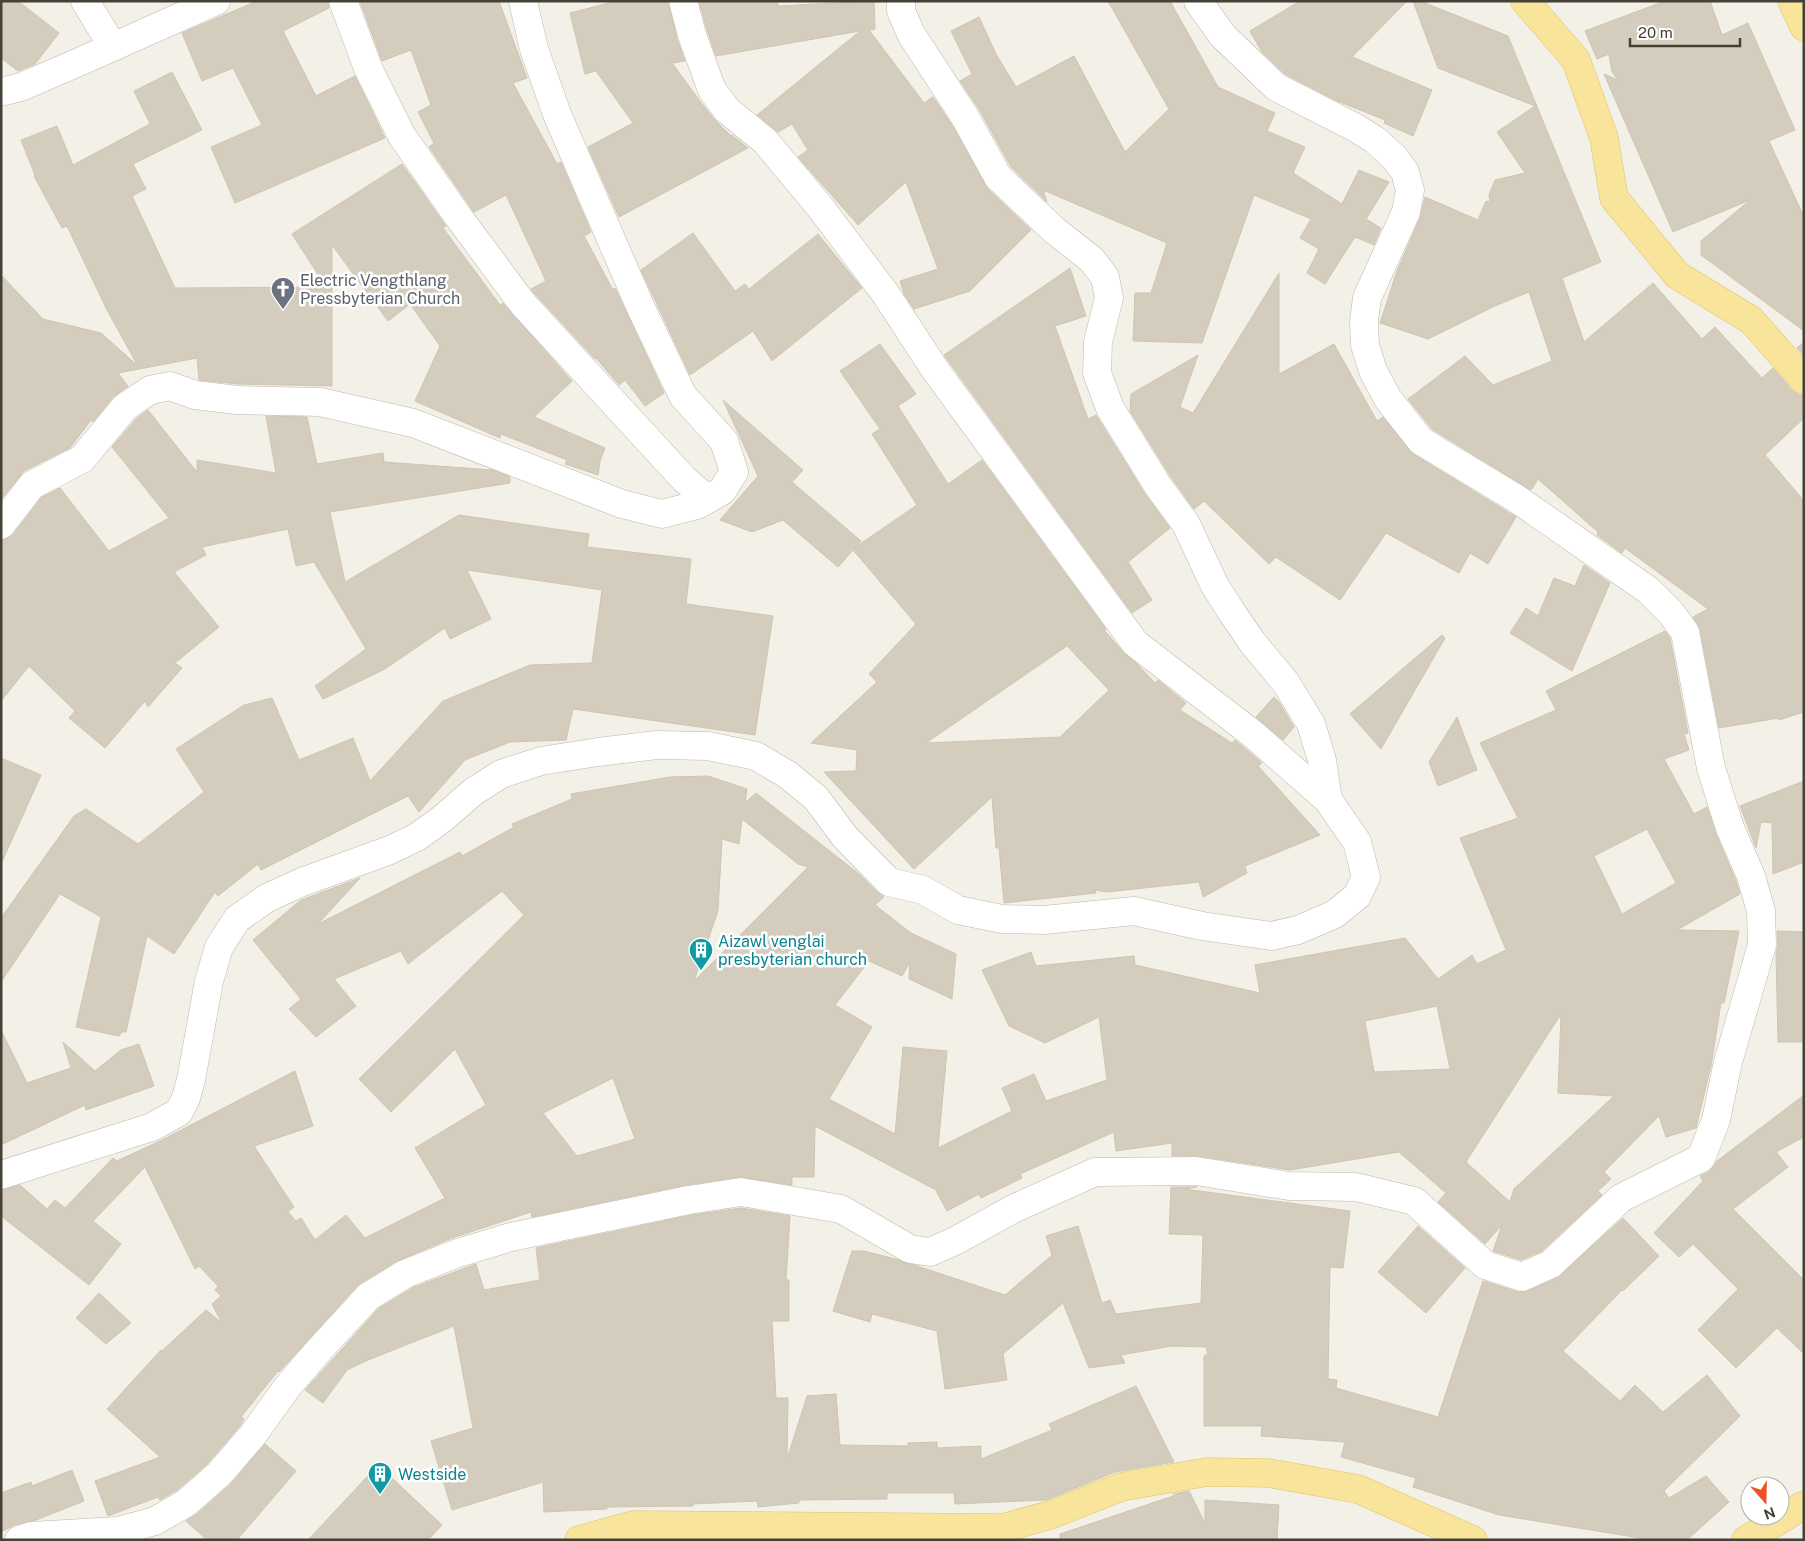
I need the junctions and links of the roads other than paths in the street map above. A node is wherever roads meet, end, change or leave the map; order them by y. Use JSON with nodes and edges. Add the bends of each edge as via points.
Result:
{"nodes":[{"id":1,"x":85,"y":1,"type":"edge"},
{"id":2,"x":216,"y":1,"type":"edge"},
{"id":3,"x":343,"y":1,"type":"edge"},
{"id":4,"x":523,"y":1,"type":"edge"},
{"id":5,"x":683,"y":1,"type":"edge"},
{"id":6,"x":901,"y":1,"type":"edge"},
{"id":7,"x":1198,"y":1,"type":"edge"},
{"id":8,"x":1525,"y":1,"type":"edge"},
{"id":9,"x":1792,"y":1,"type":"edge"},
{"id":10,"x":1804,"y":27,"type":"edge"},
{"id":11,"x":113,"y":47,"type":"junction"},
{"id":12,"x":1,"y":92,"type":"edge"},
{"id":13,"x":1804,"y":380,"type":"edge"},
{"id":14,"x":706,"y":498,"type":"junction"},
{"id":15,"x":1,"y":525,"type":"edge"},
{"id":16,"x":1328,"y":800,"type":"junction"},
{"id":17,"x":1,"y":1174,"type":"edge"},
{"id":18,"x":1804,"y":1505,"type":"edge"},
{"id":19,"x":19,"y":1540,"type":"edge"},
{"id":20,"x":579,"y":1540,"type":"edge"},
{"id":21,"x":1473,"y":1540,"type":"edge"},
{"id":22,"x":1746,"y":1540,"type":"edge"}],
"edges":[{"from":1,"to":11,"type":"street"},
{"from":2,"to":11,"type":"street"},
{"from":3,"to":14,"type":"street","via":[[368,68],[402,136],[457,215],[523,304],[684,479]]},
{"from":4,"to":14,"type":"street","via":[[534,49],[557,114],[640,306],[683,396],[724,441],[734,472],[722,491]]},
{"from":5,"to":16,"type":"street","via":[[712,90],[726,110],[765,141],[820,206],[1135,644],[1254,735]]},
{"from":6,"to":16,"type":"street","via":[[901,11],[911,34],[965,117],[998,177],[1054,230],[1092,260],[1105,277],[1108,298],[1098,342],[1098,373],[1110,408],[1158,486],[1186,524],[1232,614],[1286,683],[1311,724],[1322,760]]},
{"from":7,"to":19,"type":"street","via":[[1223,36],[1276,87],[1356,128],[1394,157],[1405,172],[1410,190],[1406,212],[1368,298],[1364,321],[1365,344],[1373,371],[1388,399],[1421,441],[1517,499],[1648,590],[1672,612],[1685,632],[1711,768],[1761,910],[1762,944],[1728,1062],[1716,1120],[1701,1158],[1621,1198],[1551,1264],[1522,1277],[1485,1265],[1414,1201],[1356,1186],[1289,1186],[1196,1171],[1095,1172],[930,1252],[910,1250],[840,1209],[741,1192],[511,1237],[405,1274],[370,1296],[313,1356],[219,1474],[186,1503],[155,1520],[118,1532],[31,1536]]},
{"from":8,"to":13,"type":"main road","via":[[1576,60],[1604,138],[1614,198],[1677,275],[1752,320]]},
{"from":9,"to":10,"type":"main road"},
{"from":11,"to":12,"type":"street"},
{"from":14,"to":15,"type":"street","via":[[697,505],[662,514],[622,504],[413,423],[320,402],[195,396],[170,386],[150,390],[125,407],[82,459],[32,485]]},
{"from":16,"to":17,"type":"street","via":[[1357,842],[1366,876],[1357,896],[1335,914],[1298,930],[1271,936],[1202,926],[1134,911],[1044,920],[1002,919],[958,910],[923,890],[889,882],[845,837],[816,798],[788,775],[756,756],[708,746],[658,745],[541,761],[501,774],[416,837],[267,898],[237,919],[219,947],[208,981],[191,1080],[179,1112],[152,1127]]},
{"from":18,"to":22,"type":"main road"},
{"from":20,"to":21,"type":"main road","via":[[633,1525],[1004,1528],[1050,1515],[1121,1487],[1207,1472],[1269,1472],[1358,1489]]}]}
